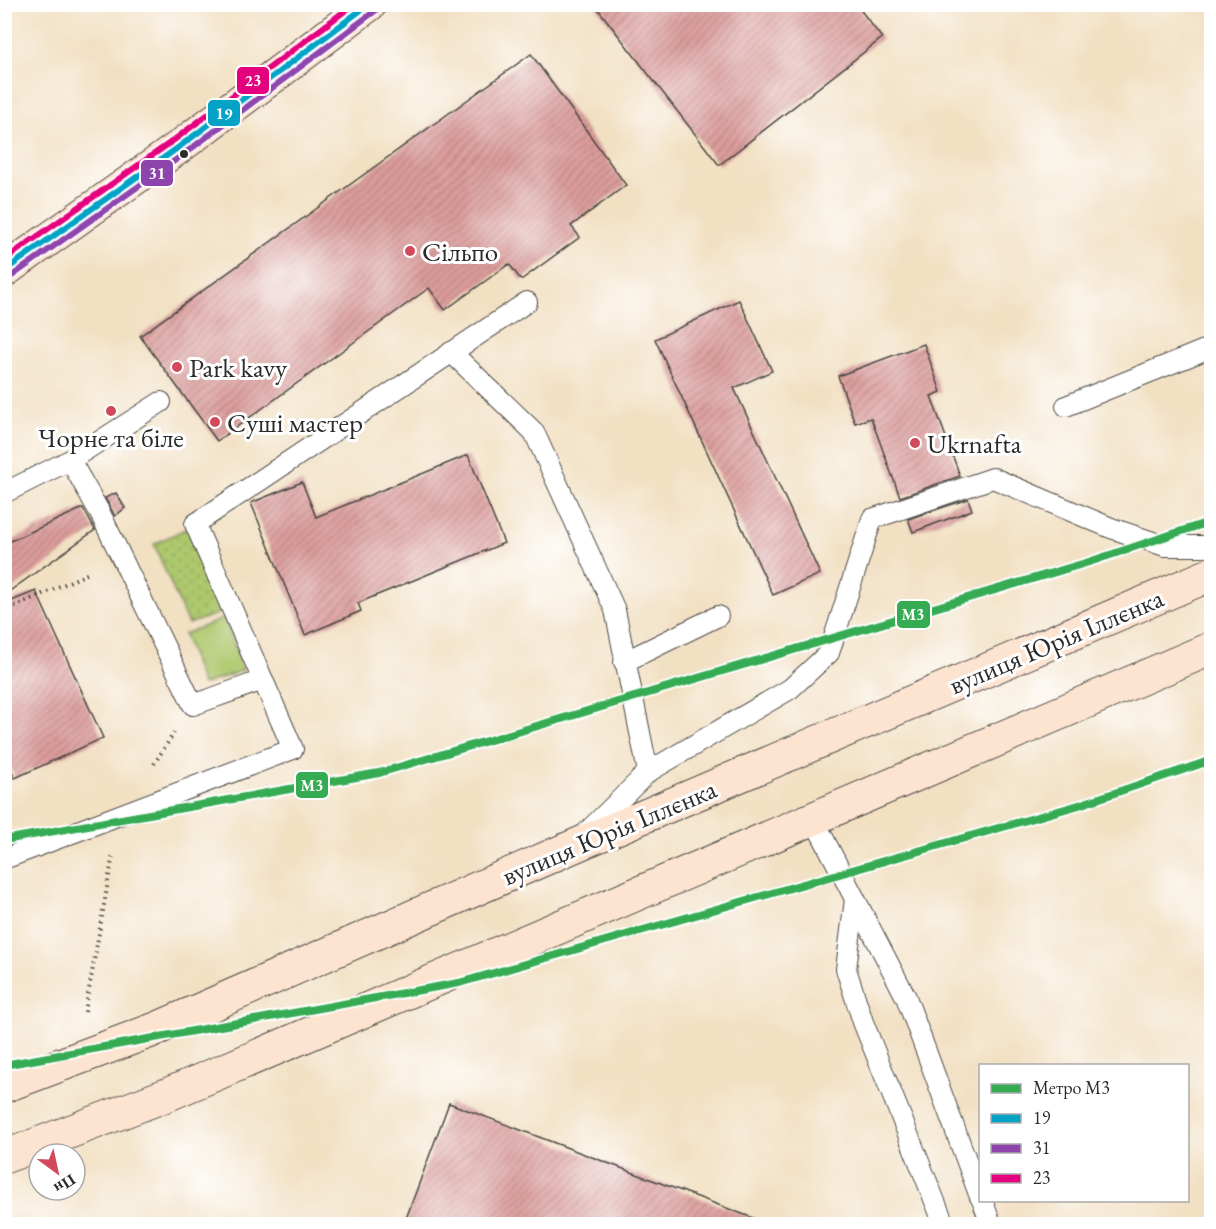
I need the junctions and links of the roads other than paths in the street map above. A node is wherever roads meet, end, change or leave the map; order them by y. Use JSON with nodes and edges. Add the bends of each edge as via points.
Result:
{"nodes":[{"id":1,"x":370,"y":4,"type":"edge"},
{"id":2,"x":4,"y":271,"type":"edge"},
{"id":3,"x":527,"y":302,"type":"dead end"},
{"id":4,"x":1212,"y":346,"type":"edge"},
{"id":5,"x":451,"y":352,"type":"junction"},
{"id":6,"x":160,"y":402,"type":"dead end"},
{"id":7,"x":1066,"y":406,"type":"dead end"},
{"id":8,"x":70,"y":460,"type":"junction"},
{"id":9,"x":4,"y":493,"type":"edge"},
{"id":10,"x":1212,"y":546,"type":"edge"},
{"id":11,"x":1212,"y":574,"type":"edge"},
{"id":12,"x":718,"y":616,"type":"dead end"},
{"id":13,"x":1212,"y":648,"type":"edge"},
{"id":14,"x":624,"y":662,"type":"junction"},
{"id":15,"x":263,"y":680,"type":"junction"},
{"id":16,"x":648,"y":772,"type":"junction"},
{"id":17,"x":814,"y":820,"type":"junction"},
{"id":18,"x":572,"y":847,"type":"junction"},
{"id":19,"x":4,"y":859,"type":"edge"},
{"id":20,"x":855,"y":899,"type":"junction"},
{"id":21,"x":4,"y":1086,"type":"edge"},
{"id":22,"x":4,"y":1157,"type":"edge"},
{"id":23,"x":979,"y":1193,"type":"edge"},
{"id":24,"x":983,"y":1202,"type":"edge"},
{"id":25,"x":944,"y":1224,"type":"edge"},
{"id":26,"x":991,"y":1224,"type":"edge"}],
"edges":[{"from":1,"to":2,"type":"main road"},
{"from":3,"to":5,"type":"lane"},
{"from":4,"to":7,"type":"lane"},
{"from":5,"to":14,"type":"lane","via":[[534,432],[615,610]]},
{"from":5,"to":15,"type":"lane","via":[[195,524]]},
{"from":6,"to":8,"type":"lane"},
{"from":8,"to":9,"type":"lane"},
{"from":8,"to":15,"type":"lane","via":[[193,705]]},
{"from":10,"to":16,"type":"lane","via":[[1164,546],[993,478],[872,519],[829,653],[790,689]]},
{"from":11,"to":18,"type":"main road","name":"вулиця Юрія Іллєнка"},
{"from":12,"to":14,"type":"lane"},
{"from":13,"to":17,"type":"main road"},
{"from":14,"to":16,"type":"lane"},
{"from":15,"to":19,"type":"lane","via":[[292,749]]},
{"from":16,"to":18,"type":"lane"},
{"from":17,"to":20,"type":"lane"},
{"from":17,"to":22,"type":"main road","via":[[169,1094]]},
{"from":18,"to":21,"type":"main road","name":"вулиця Юрія Іллєнка","via":[[156,1029]]},
{"from":20,"to":23,"type":"lane","via":[[906,998]]},
{"from":20,"to":25,"type":"lane","via":[[846,969],[863,1022]]},
{"from":24,"to":26,"type":"lane"}]}
